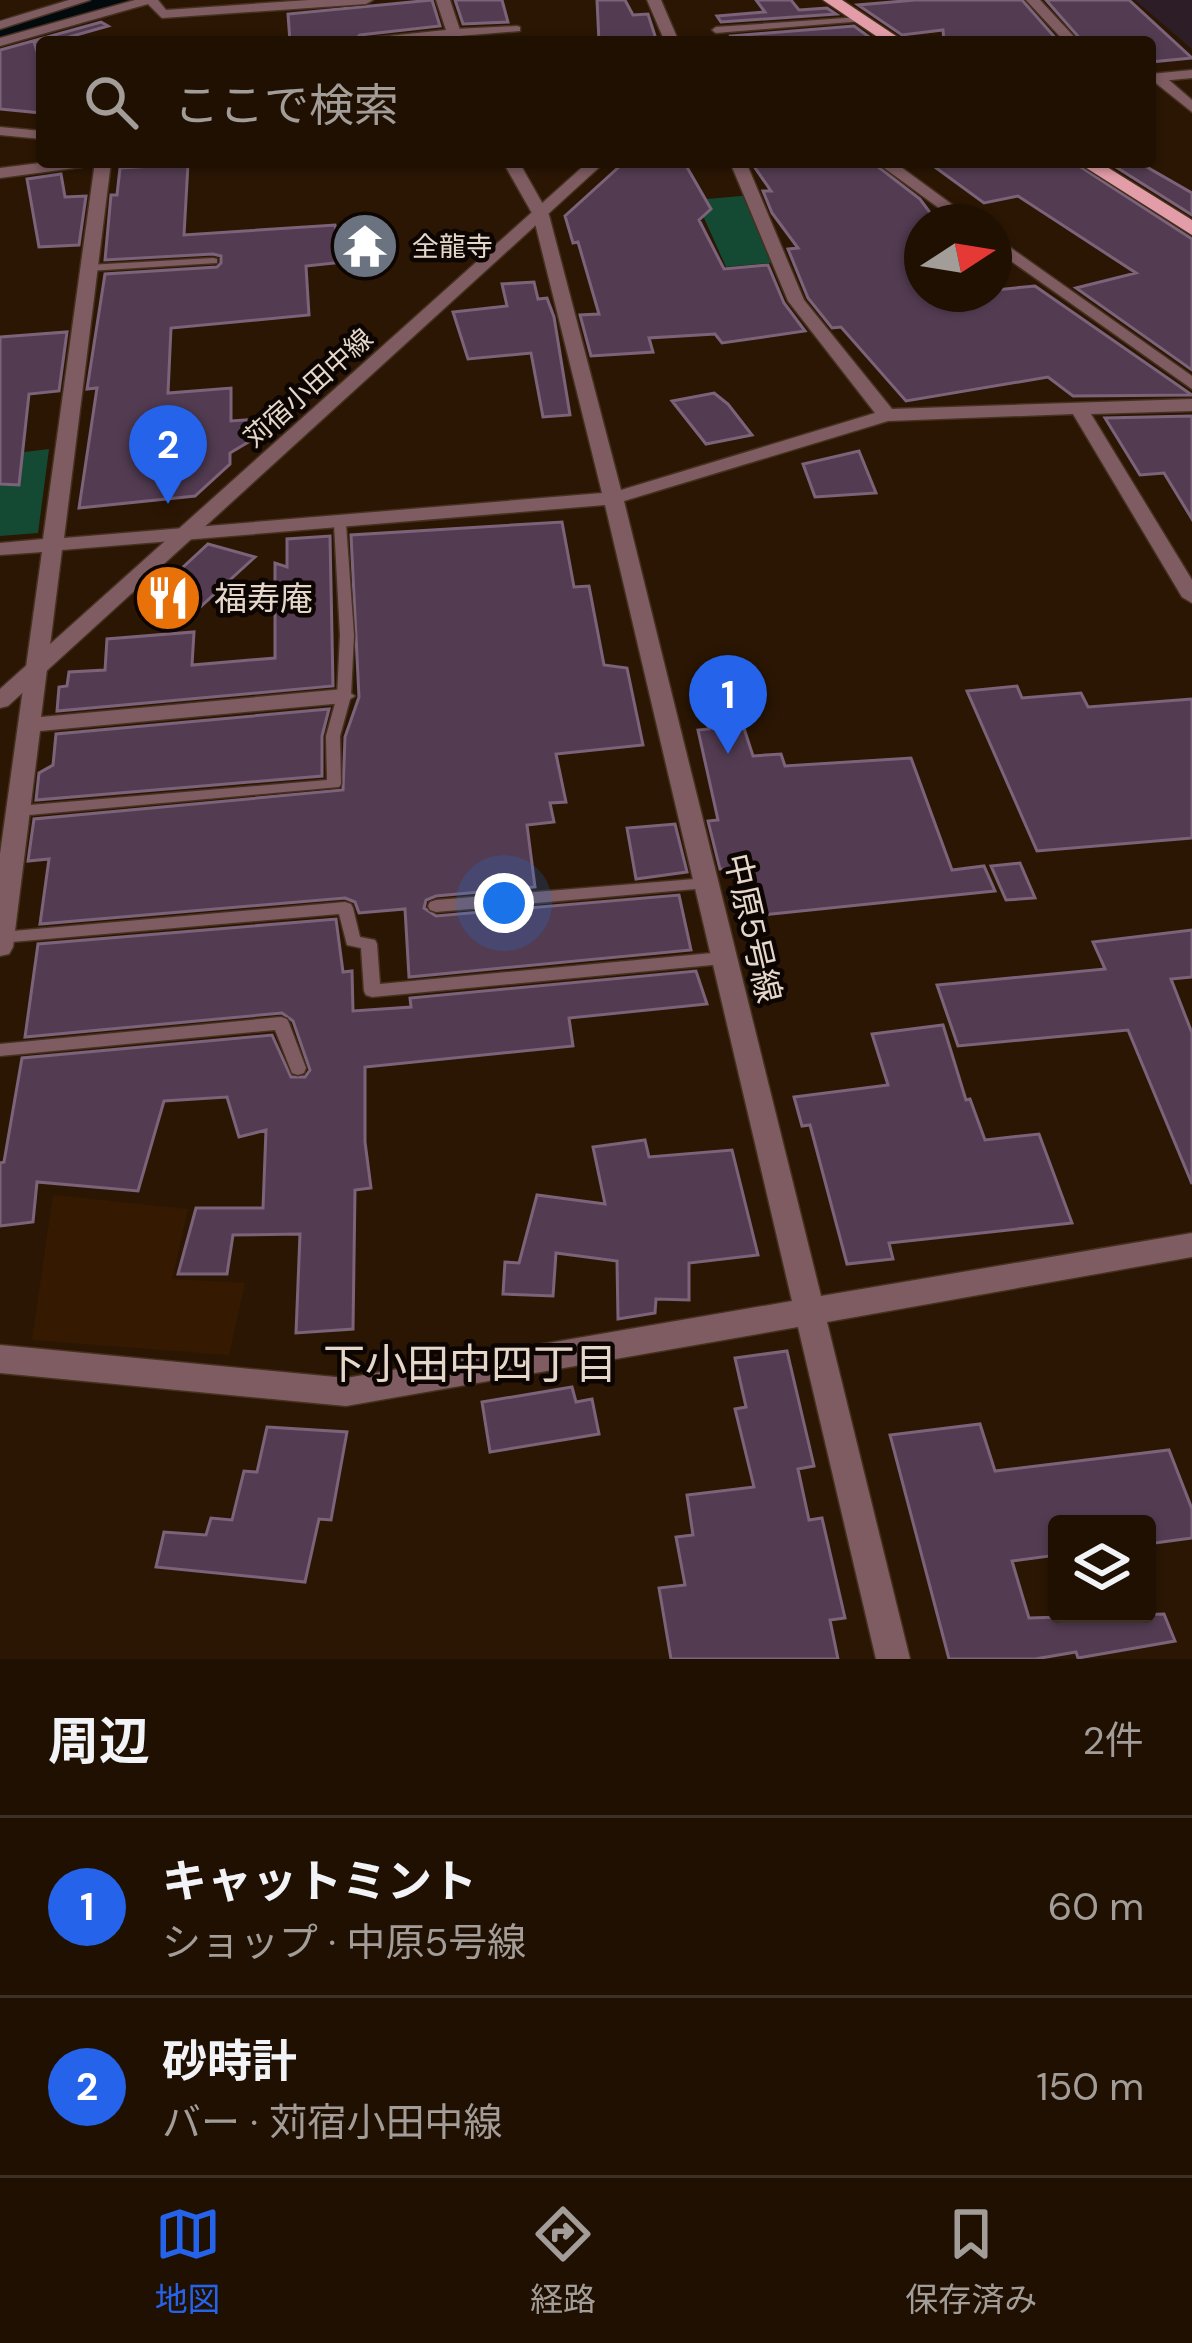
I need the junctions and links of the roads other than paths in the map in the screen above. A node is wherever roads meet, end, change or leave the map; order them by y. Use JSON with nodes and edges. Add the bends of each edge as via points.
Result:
{"nodes":[{"id":1,"x":83,"y":0,"type":"edge"},
{"id":2,"x":150,"y":0,"type":"edge"},
{"id":3,"x":367,"y":0,"type":"edge"},
{"id":4,"x":443,"y":0,"type":"edge"},
{"id":5,"x":654,"y":0,"type":"edge"},
{"id":6,"x":831,"y":0,"type":"edge"},
{"id":7,"x":1033,"y":0,"type":"edge"},
{"id":8,"x":309,"y":2,"type":"edge"},
{"id":9,"x":860,"y":19,"type":"junction"},
{"id":10,"x":79,"y":21,"type":"junction"},
{"id":11,"x":0,"y":25,"type":"edge"},
{"id":12,"x":517,"y":29,"type":"dead end"},
{"id":13,"x":716,"y":30,"type":"dead end"},
{"id":14,"x":83,"y":36,"type":"edge"},
{"id":15,"x":456,"y":36,"type":"edge"},
{"id":16,"x":669,"y":36,"type":"edge"},
{"id":17,"x":887,"y":36,"type":"edge"},
{"id":18,"x":1066,"y":36,"type":"edge"},
{"id":19,"x":0,"y":42,"type":"edge"},
{"id":20,"x":1192,"y":74,"type":"edge"},
{"id":21,"x":1156,"y":78,"type":"edge"},
{"id":22,"x":1156,"y":80,"type":"edge"},
{"id":23,"x":1192,"y":107,"type":"edge"},
{"id":24,"x":0,"y":119,"type":"edge"},
{"id":25,"x":36,"y":123,"type":"edge"},
{"id":26,"x":0,"y":131,"type":"edge"},
{"id":27,"x":36,"y":134,"type":"edge"},
{"id":28,"x":37,"y":168,"type":"edge"},
{"id":29,"x":102,"y":168,"type":"edge"},
{"id":30,"x":515,"y":168,"type":"edge"},
{"id":31,"x":591,"y":168,"type":"edge"},
{"id":32,"x":741,"y":168,"type":"edge"},
{"id":33,"x":892,"y":168,"type":"edge"},
{"id":34,"x":1096,"y":168,"type":"edge"},
{"id":35,"x":0,"y":173,"type":"edge"},
{"id":36,"x":943,"y":204,"type":"edge"},
{"id":37,"x":542,"y":215,"type":"junction"},
{"id":38,"x":1192,"y":230,"type":"edge"},
{"id":39,"x":1012,"y":254,"type":"edge"},
{"id":40,"x":213,"y":261,"type":"dead end"},
{"id":41,"x":88,"y":268,"type":"junction"},
{"id":42,"x":1192,"y":384,"type":"edge"},
{"id":43,"x":1192,"y":405,"type":"edge"},
{"id":44,"x":1078,"y":408,"type":"junction"},
{"id":45,"x":887,"y":415,"type":"junction"},
{"id":46,"x":614,"y":498,"type":"junction"},
{"id":47,"x":340,"y":524,"type":"junction"},
{"id":48,"x":188,"y":534,"type":"junction"},
{"id":49,"x":54,"y":545,"type":"junction"},
{"id":50,"x":0,"y":549,"type":"edge"},
{"id":51,"x":1192,"y":597,"type":"edge"},
{"id":52,"x":36,"y":665,"type":"junction"},
{"id":53,"x":344,"y":696,"type":"junction"},
{"id":54,"x":0,"y":701,"type":"edge"},
{"id":55,"x":28,"y":725,"type":"junction"},
{"id":56,"x":18,"y":811,"type":"junction"},
{"id":57,"x":707,"y":883,"type":"junction"},
{"id":58,"x":436,"y":906,"type":"dead end"},
{"id":59,"x":0,"y":942,"type":"edge"},
{"id":60,"x":723,"y":958,"type":"junction"},
{"id":61,"x":0,"y":1050,"type":"edge"},
{"id":62,"x":298,"y":1068,"type":"dead end"},
{"id":63,"x":1192,"y":1244,"type":"edge"},
{"id":64,"x":809,"y":1312,"type":"junction"},
{"id":65,"x":0,"y":1359,"type":"edge"},
{"id":66,"x":892,"y":1659,"type":"edge"}],
"edges":[{"from":1,"to":11,"type":"street"},
{"from":2,"to":8,"type":"street","via":[[162,14]]},
{"from":2,"to":10,"type":"street"},
{"from":3,"to":8,"type":"street"},
{"from":4,"to":15,"type":"street"},
{"from":5,"to":16,"type":"street"},
{"from":6,"to":9,"type":"main road"},
{"from":7,"to":18,"type":"street"},
{"from":9,"to":13,"type":"lane"},
{"from":9,"to":17,"type":"main road"},
{"from":10,"to":14,"type":"street"},
{"from":10,"to":19,"type":"street"},
{"from":12,"to":15,"type":"lane"},
{"from":20,"to":21,"type":"street"},
{"from":22,"to":23,"type":"street"},
{"from":24,"to":25,"type":"street"},
{"from":26,"to":27,"type":"street"},
{"from":28,"to":35,"type":"street"},
{"from":29,"to":41,"type":"street"},
{"from":30,"to":37,"type":"street","name":"中原5号線"},
{"from":31,"to":37,"type":"street","name":"苅宿小田中線"},
{"from":32,"to":45,"type":"street","via":[[796,301]]},
{"from":33,"to":36,"type":"street"},
{"from":34,"to":38,"type":"main road"},
{"from":37,"to":46,"type":"street","name":"中原5号線"},
{"from":37,"to":48,"type":"street","name":"苅宿小田中線"},
{"from":39,"to":42,"type":"street"},
{"from":40,"to":41,"type":"lane"},
{"from":41,"to":49,"type":"street"},
{"from":43,"to":44,"type":"street"},
{"from":44,"to":45,"type":"street"},
{"from":44,"to":51,"type":"street"},
{"from":45,"to":46,"type":"street"},
{"from":46,"to":47,"type":"street"},
{"from":46,"to":57,"type":"street","name":"中原5号線"},
{"from":47,"to":48,"type":"street"},
{"from":47,"to":53,"type":"lane"},
{"from":48,"to":49,"type":"street"},
{"from":48,"to":52,"type":"street","name":"苅宿小田中線"},
{"from":49,"to":50,"type":"street"},
{"from":49,"to":52,"type":"street"},
{"from":52,"to":54,"type":"street","name":"苅宿小田中線"},
{"from":52,"to":55,"type":"street"},
{"from":53,"to":55,"type":"street"},
{"from":53,"to":56,"type":"lane","via":[[333,736],[334,784]]},
{"from":55,"to":56,"type":"street"},
{"from":56,"to":59,"type":"street"},
{"from":57,"to":58,"type":"lane"},
{"from":57,"to":60,"type":"street","name":"中原5号線"},
{"from":59,"to":60,"type":"lane","via":[[346,908],[353,940],[368,944],[372,991]]},
{"from":60,"to":64,"type":"street","name":"中原5号線"},
{"from":61,"to":62,"type":"lane","via":[[281,1023]]},
{"from":63,"to":64,"type":"street"},
{"from":64,"to":65,"type":"street","via":[[346,1392]]},
{"from":64,"to":66,"type":"street","name":"中原5号線"}]}
